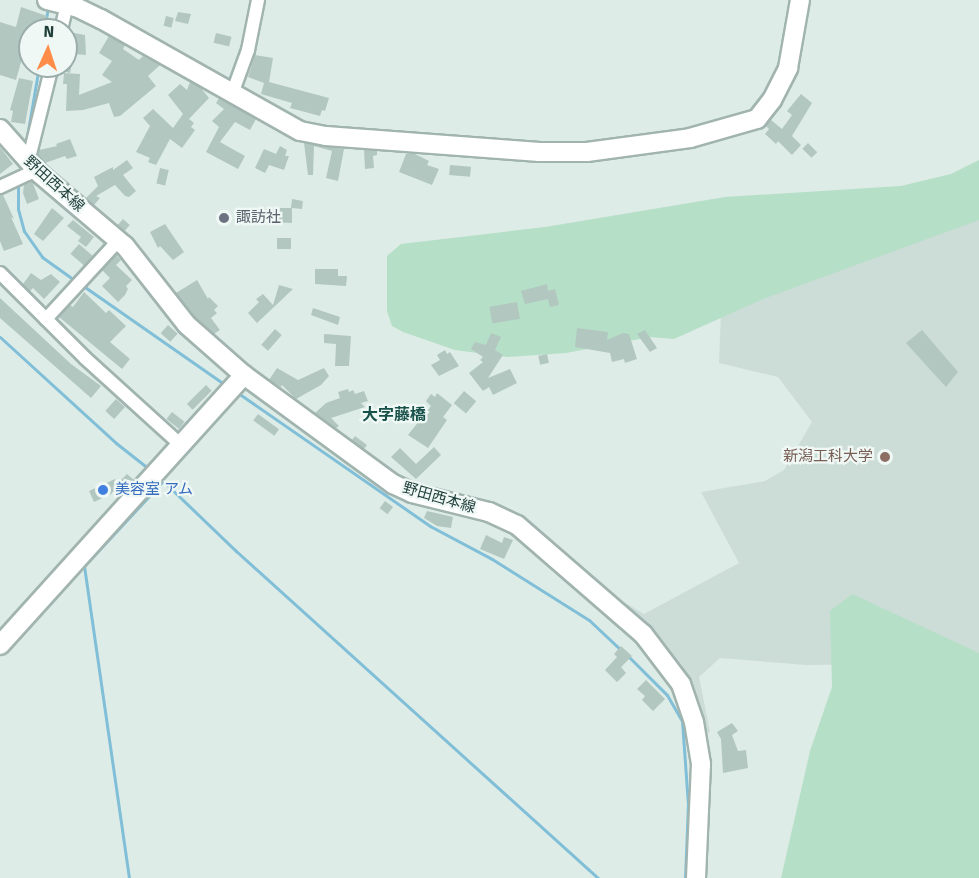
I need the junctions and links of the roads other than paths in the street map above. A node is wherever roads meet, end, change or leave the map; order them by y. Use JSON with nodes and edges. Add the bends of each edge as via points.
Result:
{"nodes":[{"id":1,"x":47,"y":0,"type":"edge"},
{"id":2,"x":258,"y":0,"type":"edge"},
{"id":3,"x":800,"y":0,"type":"edge"},
{"id":4,"x":67,"y":3,"type":"edge"},
{"id":5,"x":64,"y":18,"type":"edge"},
{"id":6,"x":49,"y":78,"type":"edge"},
{"id":7,"x":232,"y":94,"type":"junction"},
{"id":8,"x":0,"y":129,"type":"edge"},
{"id":9,"x":31,"y":165,"type":"junction"},
{"id":10,"x":0,"y":187,"type":"edge"},
{"id":11,"x":119,"y":240,"type":"junction"},
{"id":12,"x":0,"y":273,"type":"edge"},
{"id":13,"x":46,"y":320,"type":"junction"},
{"id":14,"x":237,"y":385,"type":"junction"},
{"id":15,"x":182,"y":447,"type":"junction"},
{"id":16,"x":0,"y":645,"type":"edge"},
{"id":17,"x":696,"y":878,"type":"edge"}],
"edges":[{"from":1,"to":4,"type":"street"},
{"from":2,"to":7,"type":"street","via":[[248,50]]},
{"from":3,"to":7,"type":"street","via":[[788,68],[772,100],[757,118],[690,138],[587,152],[539,152],[326,136],[300,131]]},
{"from":4,"to":5,"type":"street"},
{"from":4,"to":7,"type":"street","via":[[150,45]]},
{"from":6,"to":9,"type":"street"},
{"from":8,"to":9,"type":"street","name":"野田西本線"},
{"from":9,"to":10,"type":"street","via":[[28,174]]},
{"from":9,"to":11,"type":"street","name":"野田西本線"},
{"from":11,"to":13,"type":"street"},
{"from":11,"to":14,"type":"street","name":"野田西本線"},
{"from":12,"to":13,"type":"street"},
{"from":13,"to":15,"type":"street"},
{"from":14,"to":15,"type":"street"},
{"from":14,"to":17,"type":"street","name":"野田西本線","via":[[393,484],[412,493],[489,512],[517,525],[643,634],[681,684],[694,722],[701,764]]},
{"from":15,"to":16,"type":"street"}]}
